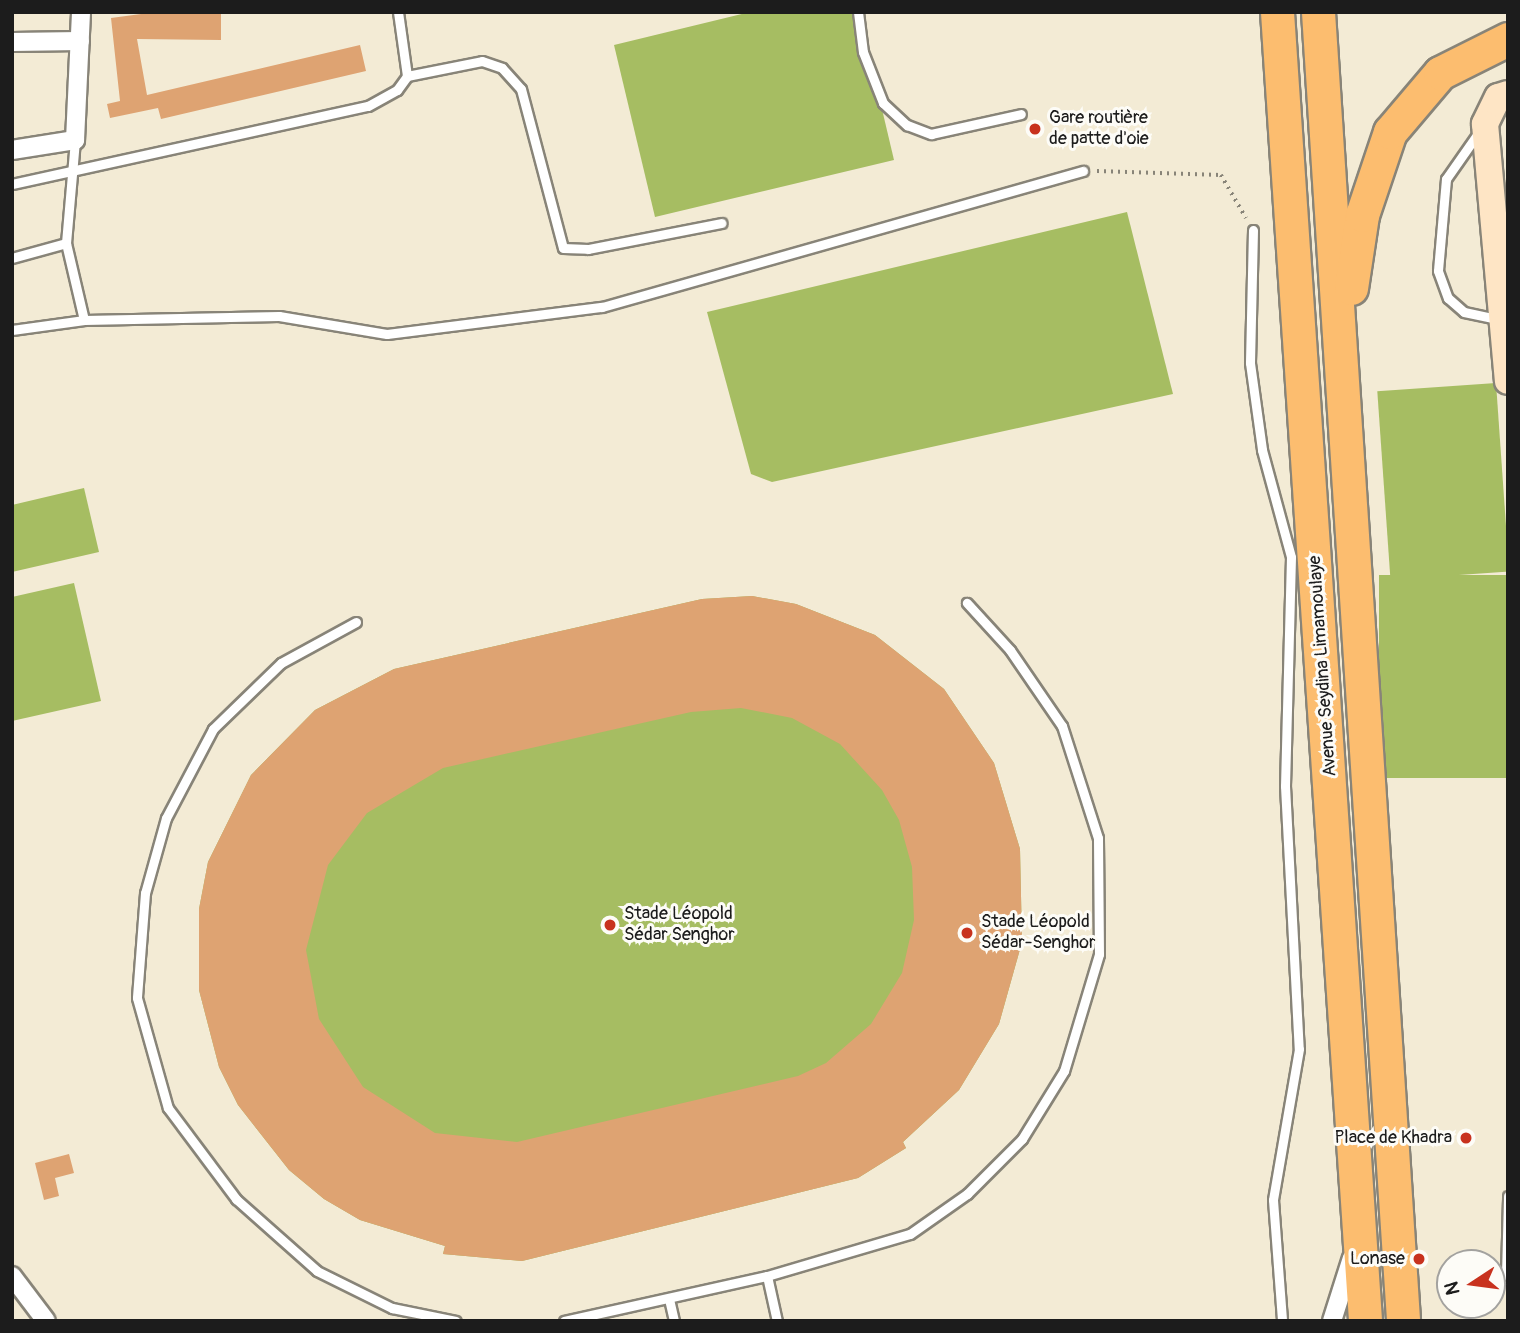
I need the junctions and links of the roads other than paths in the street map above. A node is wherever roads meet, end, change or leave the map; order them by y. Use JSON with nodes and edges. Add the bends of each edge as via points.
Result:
{"nodes":[{"id":1,"x":81,"y":12,"type":"edge"},
{"id":2,"x":398,"y":12,"type":"edge"},
{"id":3,"x":858,"y":12,"type":"edge"},
{"id":4,"x":1264,"y":12,"type":"edge"},
{"id":5,"x":1277,"y":12,"type":"edge"},
{"id":6,"x":1318,"y":12,"type":"edge"},
{"id":7,"x":1508,"y":40,"type":"edge"},
{"id":8,"x":80,"y":41,"type":"junction"},
{"id":9,"x":12,"y":42,"type":"edge"},
{"id":10,"x":407,"y":76,"type":"junction"},
{"id":11,"x":1281,"y":87,"type":"junction"},
{"id":12,"x":1508,"y":94,"type":"edge"},
{"id":13,"x":1021,"y":114,"type":"dead end"},
{"id":14,"x":1485,"y":124,"type":"junction"},
{"id":15,"x":75,"y":139,"type":"junction"},
{"id":16,"x":12,"y":149,"type":"edge"},
{"id":17,"x":72,"y":170,"type":"junction"},
{"id":18,"x":1083,"y":171,"type":"road end"},
{"id":19,"x":12,"y":184,"type":"edge"},
{"id":20,"x":722,"y":223,"type":"dead end"},
{"id":21,"x":1253,"y":230,"type":"road end"},
{"id":22,"x":66,"y":243,"type":"junction"},
{"id":23,"x":12,"y":258,"type":"edge"},
{"id":24,"x":1504,"y":284,"type":"edge"},
{"id":25,"x":84,"y":320,"type":"junction"},
{"id":26,"x":1503,"y":321,"type":"junction"},
{"id":27,"x":12,"y":330,"type":"edge"},
{"id":28,"x":1342,"y":374,"type":"junction"},
{"id":29,"x":1508,"y":381,"type":"edge"},
{"id":30,"x":967,"y":604,"type":"dead end"},
{"id":31,"x":356,"y":622,"type":"dead end"},
{"id":32,"x":1508,"y":1196,"type":"edge"},
{"id":33,"x":1359,"y":1227,"type":"junction"},
{"id":34,"x":1361,"y":1273,"type":"junction"},
{"id":35,"x":1506,"y":1275,"type":"dead end"},
{"id":36,"x":12,"y":1276,"type":"edge"},
{"id":37,"x":767,"y":1276,"type":"junction"},
{"id":38,"x":669,"y":1299,"type":"junction"},
{"id":39,"x":46,"y":1321,"type":"edge"},
{"id":40,"x":456,"y":1321,"type":"edge"},
{"id":41,"x":564,"y":1321,"type":"edge"},
{"id":42,"x":674,"y":1321,"type":"edge"},
{"id":43,"x":777,"y":1321,"type":"edge"},
{"id":44,"x":1282,"y":1321,"type":"edge"},
{"id":45,"x":1332,"y":1321,"type":"edge"},
{"id":46,"x":1351,"y":1321,"type":"edge"},
{"id":47,"x":1365,"y":1321,"type":"edge"},
{"id":48,"x":1403,"y":1321,"type":"edge"}],
"edges":[{"from":1,"to":8,"type":"street"},
{"from":2,"to":10,"type":"lane"},
{"from":3,"to":13,"type":"lane","via":[[863,52],[883,103],[907,125],[931,134]]},
{"from":4,"to":11,"type":"highway"},
{"from":5,"to":11,"type":"highway","name":"Avenue Seydina Limamoulaye"},
{"from":6,"to":28,"type":"highway","name":"Avenue Seydina Limamoulaye"},
{"from":7,"to":28,"type":"highway","via":[[1440,73],[1390,132],[1362,215]]},
{"from":8,"to":9,"type":"street"},
{"from":8,"to":15,"type":"street"},
{"from":10,"to":17,"type":"lane","via":[[397,90],[368,106]]},
{"from":10,"to":20,"type":"lane","via":[[482,61],[502,68],[521,89],[563,247],[588,249]]},
{"from":11,"to":33,"type":"highway","name":"Avenue Seydina Limamoulaye"},
{"from":12,"to":14,"type":"street","via":[[1493,103]]},
{"from":14,"to":24,"type":"street"},
{"from":14,"to":26,"type":"lane","via":[[1446,179],[1438,271],[1448,299],[1464,312]]},
{"from":15,"to":16,"type":"street"},
{"from":15,"to":17,"type":"lane"},
{"from":17,"to":19,"type":"lane"},
{"from":17,"to":22,"type":"lane"},
{"from":18,"to":25,"type":"lane","via":[[602,307],[387,334],[279,316]]},
{"from":21,"to":44,"type":"lane","via":[[1250,363],[1262,450],[1291,557],[1285,786],[1299,1049],[1273,1200]]},
{"from":22,"to":23,"type":"lane"},
{"from":22,"to":25,"type":"lane"},
{"from":24,"to":26,"type":"street"},
{"from":25,"to":27,"type":"lane"},
{"from":26,"to":29,"type":"street"},
{"from":28,"to":48,"type":"highway","name":"Avenue Seydina Limamoulaye"},
{"from":30,"to":37,"type":"lane","via":[[1010,650],[1062,726],[1098,838],[1100,954],[1064,1072],[1022,1139],[967,1194],[910,1234]]},
{"from":31,"to":40,"type":"lane","via":[[281,663],[214,729],[166,818],[145,893],[137,998],[168,1108],[236,1199],[317,1271],[392,1308]]},
{"from":32,"to":35,"type":"lane"},
{"from":33,"to":34,"type":"highway","name":"Avenue Seydina Limamoulaye"},
{"from":33,"to":45,"type":"street"},
{"from":34,"to":46,"type":"lane"},
{"from":34,"to":47,"type":"highway","name":"Avenue Seydina Limamoulaye"},
{"from":36,"to":39,"type":"street"},
{"from":37,"to":38,"type":"lane"},
{"from":37,"to":43,"type":"lane"},
{"from":38,"to":41,"type":"lane"},
{"from":38,"to":42,"type":"lane"}]}
